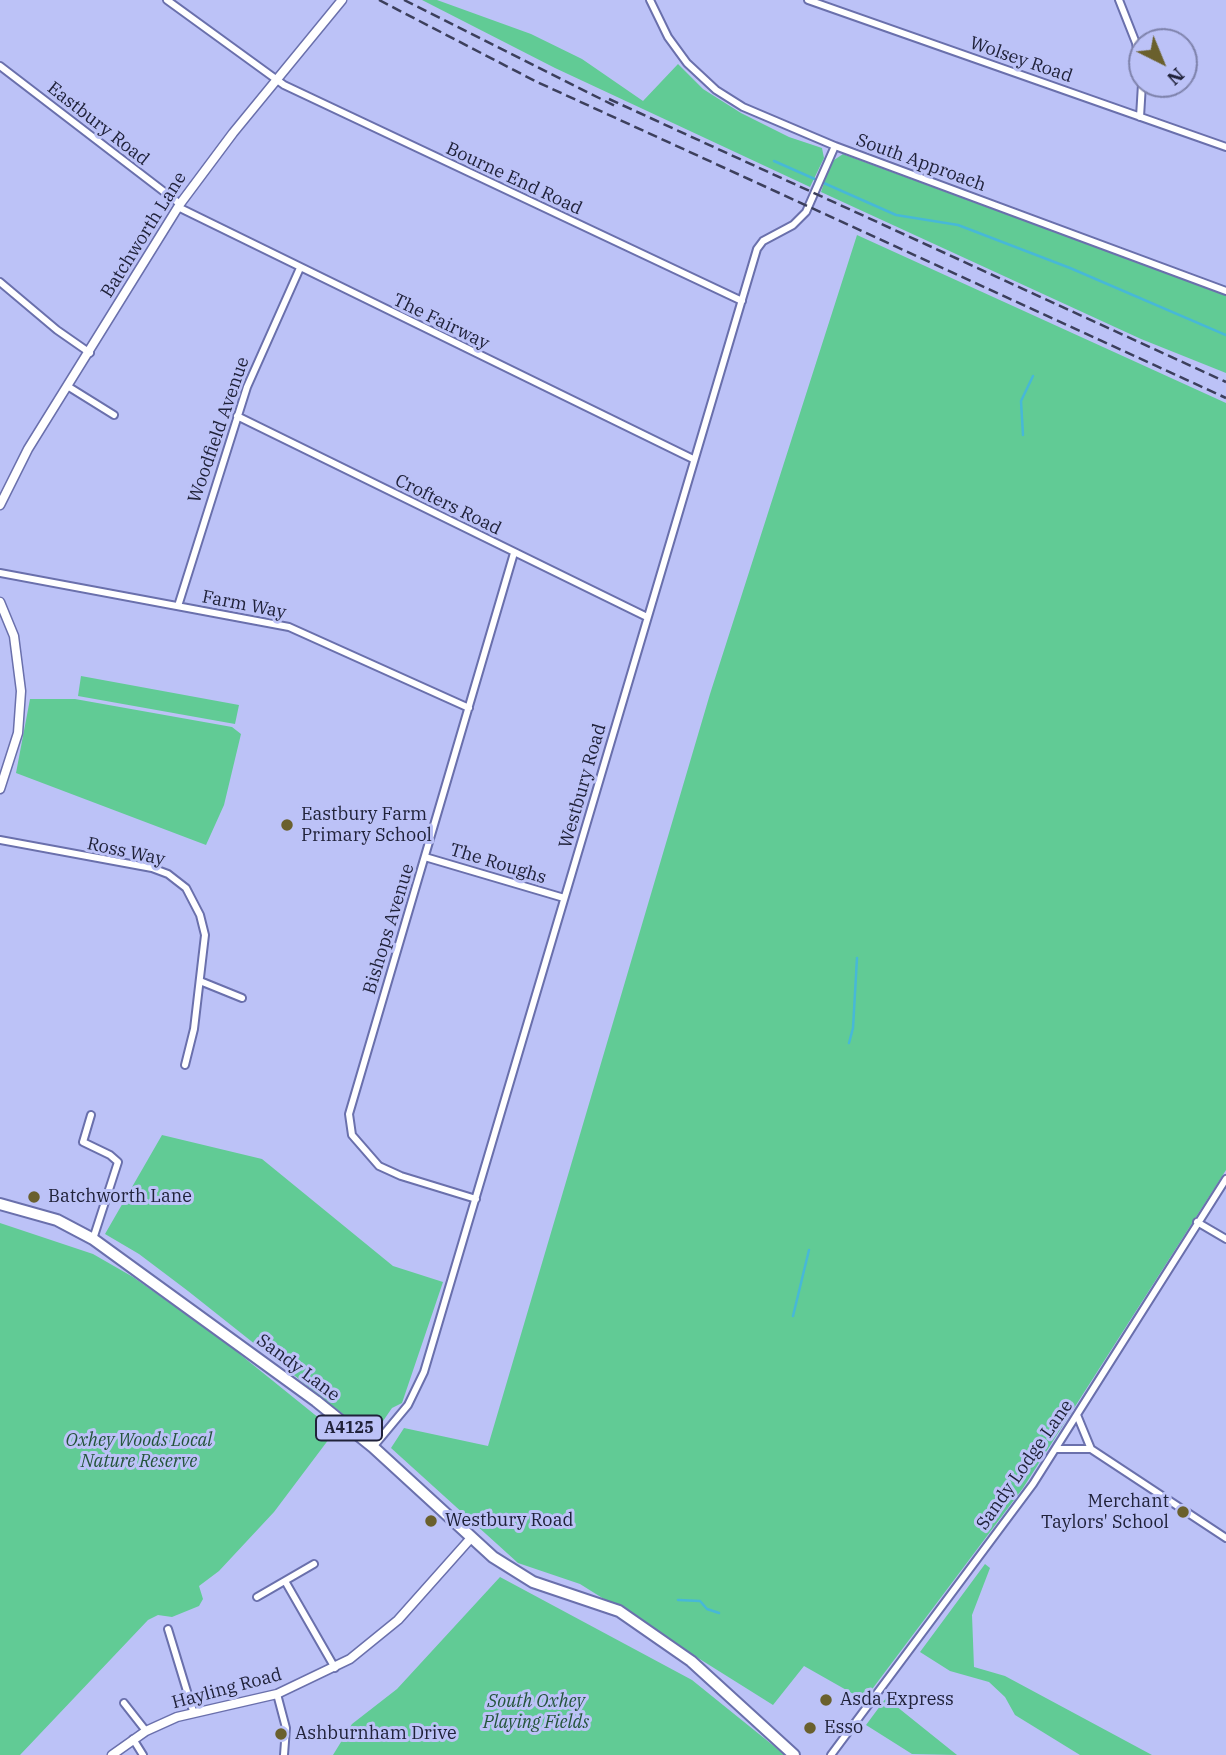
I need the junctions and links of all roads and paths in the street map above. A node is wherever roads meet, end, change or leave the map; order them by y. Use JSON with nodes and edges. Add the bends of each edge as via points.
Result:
{"nodes":[{"id":1,"x":167,"y":0,"type":"edge"},
{"id":2,"x":650,"y":0,"type":"edge"},
{"id":3,"x":808,"y":0,"type":"edge"},
{"id":4,"x":1119,"y":0,"type":"edge"},
{"id":5,"x":342,"y":1,"type":"edge"},
{"id":6,"x":1130,"y":28,"type":"edge"},
{"id":7,"x":0,"y":66,"type":"edge"},
{"id":8,"x":275,"y":80,"type":"junction"},
{"id":9,"x":1141,"y":98,"type":"edge"},
{"id":10,"x":1140,"y":117,"type":"junction"},
{"id":11,"x":835,"y":146,"type":"junction"},
{"id":12,"x":1226,"y":147,"type":"edge"},
{"id":13,"x":179,"y":206,"type":"junction"},
{"id":14,"x":300,"y":268,"type":"junction"},
{"id":15,"x":0,"y":282,"type":"edge"},
{"id":16,"x":1226,"y":291,"type":"edge"},
{"id":17,"x":741,"y":301,"type":"junction"},
{"id":18,"x":90,"y":353,"type":"junction"},
{"id":19,"x":69,"y":387,"type":"junction"},
{"id":20,"x":114,"y":415,"type":"dead end"},
{"id":21,"x":237,"y":416,"type":"junction"},
{"id":22,"x":693,"y":459,"type":"junction"},
{"id":23,"x":0,"y":505,"type":"edge"},
{"id":24,"x":514,"y":553,"type":"junction"},
{"id":25,"x":0,"y":573,"type":"edge"},
{"id":26,"x":0,"y":602,"type":"edge"},
{"id":27,"x":178,"y":606,"type":"junction"},
{"id":28,"x":647,"y":617,"type":"junction"},
{"id":29,"x":469,"y":708,"type":"junction"},
{"id":30,"x":0,"y":789,"type":"edge"},
{"id":31,"x":0,"y":840,"type":"edge"},
{"id":32,"x":425,"y":857,"type":"junction"},
{"id":33,"x":564,"y":898,"type":"junction"},
{"id":34,"x":200,"y":981,"type":"junction"},
{"id":35,"x":242,"y":998,"type":"dead end"},
{"id":36,"x":185,"y":1065,"type":"dead end"},
{"id":37,"x":91,"y":1115,"type":"dead end"},
{"id":38,"x":1226,"y":1179,"type":"edge"},
{"id":39,"x":475,"y":1199,"type":"junction"},
{"id":40,"x":0,"y":1204,"type":"edge"},
{"id":41,"x":1197,"y":1222,"type":"junction"},
{"id":42,"x":93,"y":1239,"type":"junction"},
{"id":43,"x":1226,"y":1239,"type":"edge"},
{"id":44,"x":1077,"y":1415,"type":"junction"},
{"id":45,"x":373,"y":1447,"type":"junction"},
{"id":46,"x":1056,"y":1449,"type":"junction"},
{"id":47,"x":1091,"y":1449,"type":"junction"},
{"id":48,"x":471,"y":1538,"type":"junction"},
{"id":49,"x":1226,"y":1538,"type":"edge"},
{"id":50,"x":314,"y":1564,"type":"dead end"},
{"id":51,"x":285,"y":1581,"type":"junction"},
{"id":52,"x":257,"y":1597,"type":"dead end"},
{"id":53,"x":168,"y":1629,"type":"dead end"},
{"id":54,"x":335,"y":1668,"type":"junction"},
{"id":55,"x":277,"y":1694,"type":"junction"},
{"id":56,"x":124,"y":1703,"type":"dead end"},
{"id":57,"x":193,"y":1711,"type":"junction"},
{"id":58,"x":146,"y":1731,"type":"junction"},
{"id":59,"x":133,"y":1739,"type":"junction"},
{"id":60,"x":113,"y":1755,"type":"edge"},
{"id":61,"x":143,"y":1755,"type":"edge"},
{"id":62,"x":284,"y":1755,"type":"edge"},
{"id":63,"x":794,"y":1755,"type":"edge"},
{"id":64,"x":831,"y":1755,"type":"edge"}],
"edges":[{"from":1,"to":8,"type":"street","name":"Bourne End Road"},
{"from":2,"to":11,"type":"street","name":"South Approach","via":[[679,53],[716,90],[779,124]]},
{"from":3,"to":10,"type":"street","name":"Wolsey Road"},
{"from":4,"to":6,"type":"street"},
{"from":5,"to":8,"type":"street","name":"Batchworth Lane"},
{"from":7,"to":13,"type":"street","name":"Eastbury Road"},
{"from":8,"to":13,"type":"street","name":"Batchworth Lane"},
{"from":8,"to":17,"type":"street","name":"Bourne End Road"},
{"from":9,"to":10,"type":"street"},
{"from":10,"to":12,"type":"street","name":"Wolsey Road"},
{"from":11,"to":16,"type":"street","name":"South Approach"},
{"from":11,"to":17,"type":"street","name":"Westbury Road","via":[[802,216],[760,244]]},
{"from":13,"to":14,"type":"street","name":"The Fairway"},
{"from":13,"to":18,"type":"street","name":"Batchworth Lane"},
{"from":14,"to":21,"type":"street","name":"Woodfield Avenue"},
{"from":14,"to":22,"type":"street","name":"The Fairway"},
{"from":15,"to":18,"type":"street"},
{"from":17,"to":22,"type":"street","name":"Westbury Road"},
{"from":18,"to":19,"type":"street","name":"Batchworth Lane"},
{"from":19,"to":20,"type":"street"},
{"from":19,"to":23,"type":"street","name":"Batchworth Lane","via":[[28,449]]},
{"from":21,"to":24,"type":"street","name":"Crofters Road"},
{"from":21,"to":27,"type":"street","name":"Woodfield Avenue"},
{"from":22,"to":28,"type":"street","name":"Westbury Road"},
{"from":24,"to":28,"type":"street","name":"Crofters Road"},
{"from":24,"to":29,"type":"street","name":"Bishops Avenue"},
{"from":25,"to":27,"type":"street","name":"Farm Way"},
{"from":26,"to":30,"type":"street","via":[[16,643],[21,691],[18,733]]},
{"from":27,"to":29,"type":"street","name":"Farm Way","via":[[289,627]]},
{"from":28,"to":33,"type":"street","name":"Westbury Road"},
{"from":29,"to":32,"type":"street","name":"Bishops Avenue"},
{"from":31,"to":34,"type":"street","name":"Ross Way","via":[[168,874],[195,902],[204,927]]},
{"from":32,"to":33,"type":"street","name":"The Roughs"},
{"from":32,"to":39,"type":"street","name":"Bishops Avenue","via":[[350,1106],[350,1129],[366,1154],[388,1171]]},
{"from":33,"to":39,"type":"street","name":"Westbury Road"},
{"from":34,"to":35,"type":"street"},
{"from":34,"to":36,"type":"street","name":"Ross Way"},
{"from":37,"to":42,"type":"street","via":[[83,1142],[118,1163]]},
{"from":38,"to":41,"type":"street","name":"Sandy Lodge Lane"},
{"from":39,"to":45,"type":"street","name":"Westbury Road","via":[[416,1393]]},
{"from":40,"to":42,"type":"main road","name":"Sandy Lane","number":"A4125","via":[[57,1220]]},
{"from":41,"to":43,"type":"street"},
{"from":41,"to":44,"type":"street","name":"Sandy Lodge Lane"},
{"from":42,"to":45,"type":"main road","name":"Sandy Lane","number":"A4125"},
{"from":44,"to":46,"type":"street","name":"Sandy Lodge Lane"},
{"from":44,"to":47,"type":"street"},
{"from":45,"to":48,"type":"main road","name":"Sandy Lane","number":"A4125"},
{"from":46,"to":47,"type":"street"},
{"from":46,"to":64,"type":"street","name":"Sandy Lodge Lane"},
{"from":47,"to":49,"type":"street"},
{"from":48,"to":54,"type":"street","name":"Hayling Road","via":[[398,1620]]},
{"from":48,"to":63,"type":"main road","name":"Sandy Lane","number":"A4125","via":[[533,1582],[618,1611],[729,1692]]},
{"from":50,"to":51,"type":"street"},
{"from":51,"to":52,"type":"street"},
{"from":51,"to":54,"type":"street"},
{"from":53,"to":57,"type":"street"},
{"from":54,"to":55,"type":"street","name":"Hayling Road"},
{"from":55,"to":57,"type":"street","name":"Hayling Road"},
{"from":55,"to":62,"type":"street","via":[[286,1728]]},
{"from":56,"to":58,"type":"street"},
{"from":57,"to":58,"type":"street","name":"Hayling Road"},
{"from":58,"to":59,"type":"street","name":"Hayling Road"},
{"from":59,"to":60,"type":"street","name":"Hayling Road"},
{"from":59,"to":61,"type":"street"}]}
